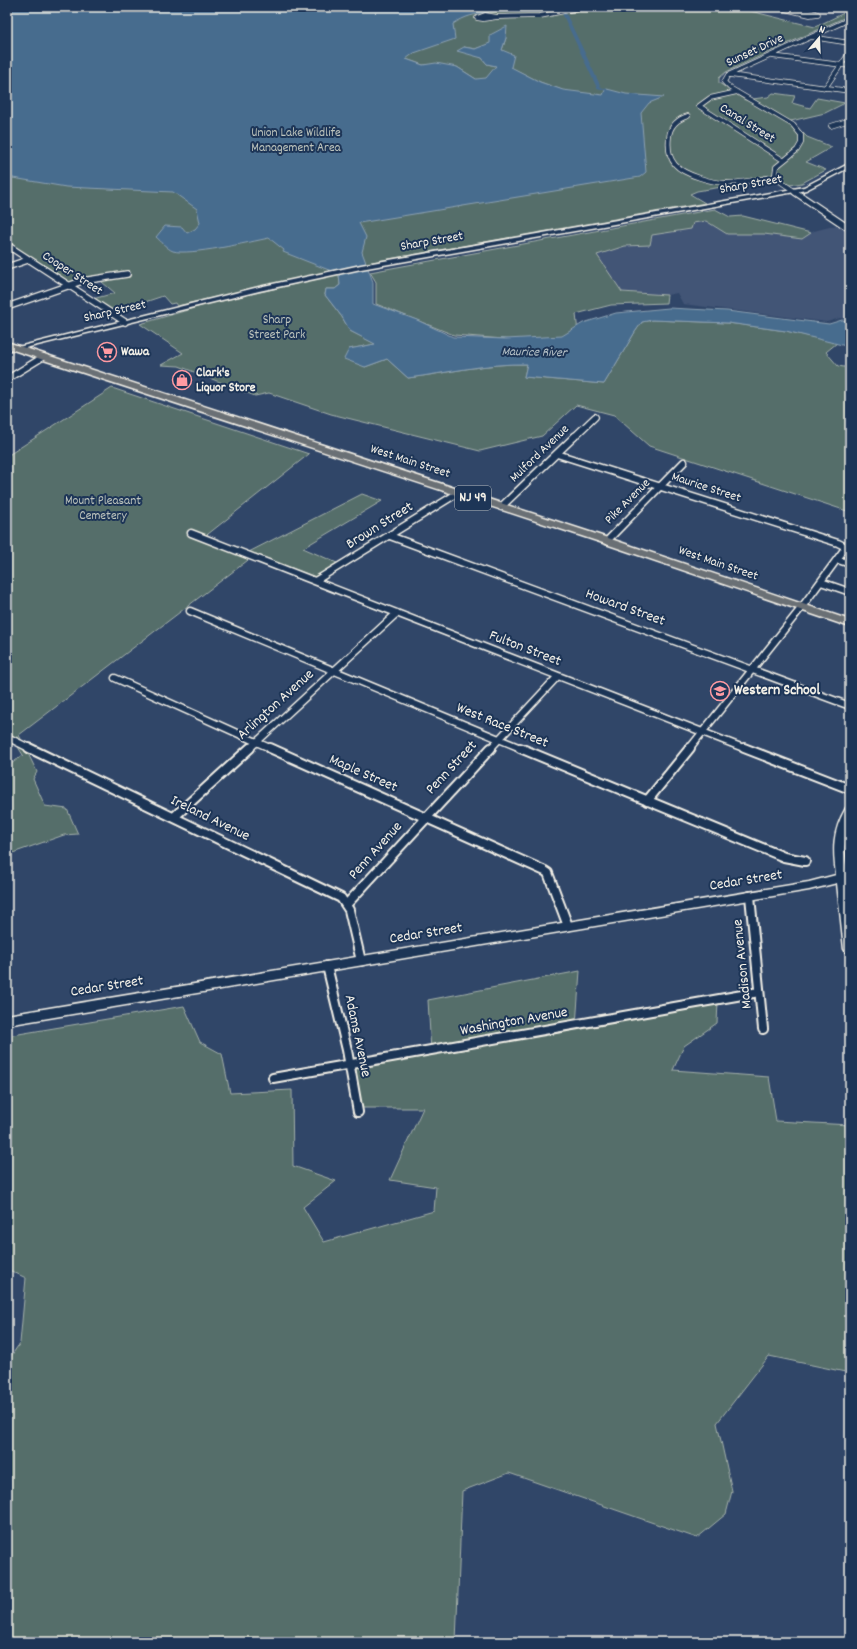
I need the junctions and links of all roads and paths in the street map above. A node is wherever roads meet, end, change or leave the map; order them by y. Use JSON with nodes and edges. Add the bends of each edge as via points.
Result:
{"nodes":[{"id":1,"x":584,"y":7,"type":"edge"},
{"id":2,"x":776,"y":7,"type":"edge"},
{"id":3,"x":796,"y":7,"type":"edge"},
{"id":4,"x":497,"y":17,"type":"dead end"},
{"id":5,"x":850,"y":19,"type":"edge"},
{"id":6,"x":810,"y":37,"type":"junction"},
{"id":7,"x":850,"y":43,"type":"edge"},
{"id":8,"x":850,"y":52,"type":"edge"},
{"id":9,"x":771,"y":56,"type":"junction"},
{"id":10,"x":841,"y":65,"type":"junction"},
{"id":11,"x":850,"y":66,"type":"edge"},
{"id":12,"x":728,"y":75,"type":"junction"},
{"id":13,"x":825,"y":88,"type":"junction"},
{"id":14,"x":850,"y":91,"type":"edge"},
{"id":15,"x":737,"y":92,"type":"junction"},
{"id":16,"x":688,"y":116,"type":"dead end"},
{"id":17,"x":850,"y":120,"type":"edge"},
{"id":18,"x":831,"y":126,"type":"dead end"},
{"id":19,"x":783,"y":160,"type":"junction"},
{"id":20,"x":850,"y":165,"type":"edge"},
{"id":21,"x":776,"y":177,"type":"junction"},
{"id":22,"x":793,"y":190,"type":"junction"},
{"id":23,"x":850,"y":228,"type":"edge"},
{"id":24,"x":7,"y":245,"type":"edge"},
{"id":25,"x":28,"y":260,"type":"junction"},
{"id":26,"x":7,"y":266,"type":"edge"},
{"id":27,"x":127,"y":274,"type":"dead end"},
{"id":28,"x":69,"y":286,"type":"junction"},
{"id":29,"x":7,"y":307,"type":"edge"},
{"id":30,"x":125,"y":322,"type":"junction"},
{"id":31,"x":7,"y":345,"type":"edge"},
{"id":32,"x":17,"y":348,"type":"junction"},
{"id":33,"x":43,"y":357,"type":"junction"},
{"id":34,"x":7,"y":379,"type":"edge"},
{"id":35,"x":594,"y":417,"type":"dead end"},
{"id":36,"x":558,"y":454,"type":"junction"},
{"id":37,"x":684,"y":462,"type":"dead end"},
{"id":38,"x":660,"y":486,"type":"junction"},
{"id":39,"x":458,"y":493,"type":"junction"},
{"id":40,"x":501,"y":507,"type":"junction"},
{"id":41,"x":191,"y":533,"type":"dead end"},
{"id":42,"x":390,"y":536,"type":"junction"},
{"id":43,"x":606,"y":541,"type":"junction"},
{"id":44,"x":838,"y":560,"type":"junction"},
{"id":45,"x":850,"y":564,"type":"edge"},
{"id":46,"x":315,"y":581,"type":"junction"},
{"id":47,"x":821,"y":582,"type":"junction"},
{"id":48,"x":850,"y":592,"type":"edge"},
{"id":49,"x":802,"y":607,"type":"junction"},
{"id":50,"x":190,"y":611,"type":"dead end"},
{"id":51,"x":397,"y":613,"type":"junction"},
{"id":52,"x":850,"y":624,"type":"edge"},
{"id":53,"x":752,"y":669,"type":"junction"},
{"id":54,"x":333,"y":671,"type":"junction"},
{"id":55,"x":558,"y":676,"type":"junction"},
{"id":56,"x":115,"y":678,"type":"dead end"},
{"id":57,"x":850,"y":706,"type":"edge"},
{"id":58,"x":702,"y":732,"type":"junction"},
{"id":59,"x":7,"y":737,"type":"edge"},
{"id":60,"x":498,"y":739,"type":"junction"},
{"id":61,"x":256,"y":741,"type":"junction"},
{"id":62,"x":850,"y":789,"type":"edge"},
{"id":63,"x":647,"y":801,"type":"junction"},
{"id":64,"x":850,"y":811,"type":"edge"},
{"id":65,"x":174,"y":817,"type":"junction"},
{"id":66,"x":426,"y":817,"type":"junction"},
{"id":67,"x":805,"y":861,"type":"dead end"},
{"id":68,"x":846,"y":877,"type":"edge"},
{"id":69,"x":750,"y":896,"type":"junction"},
{"id":70,"x":346,"y":905,"type":"junction"},
{"id":71,"x":568,"y":926,"type":"junction"},
{"id":72,"x":850,"y":949,"type":"edge"},
{"id":73,"x":361,"y":961,"type":"junction"},
{"id":74,"x":327,"y":966,"type":"junction"},
{"id":75,"x":760,"y":992,"type":"junction"},
{"id":76,"x":7,"y":1020,"type":"edge"},
{"id":77,"x":763,"y":1029,"type":"dead end"},
{"id":78,"x":349,"y":1065,"type":"junction"},
{"id":79,"x":273,"y":1078,"type":"dead end"},
{"id":80,"x":358,"y":1112,"type":"dead end"}],
"edges":[{"from":1,"to":4,"type":"street","via":[[540,16]]},
{"from":2,"to":3,"type":"street","via":[[808,15],[818,14]]},
{"from":5,"to":6,"type":"street","name":"Sunset Drive"},
{"from":6,"to":7,"type":"street"},
{"from":6,"to":9,"type":"street","name":"Sunset Drive"},
{"from":8,"to":10,"type":"street"},
{"from":9,"to":10,"type":"street"},
{"from":9,"to":12,"type":"street","name":"Sunset Drive"},
{"from":10,"to":11,"type":"street"},
{"from":10,"to":13,"type":"street"},
{"from":12,"to":13,"type":"street"},
{"from":12,"to":15,"type":"street","name":"Sunset Drive","via":[[724,82]]},
{"from":13,"to":14,"type":"street"},
{"from":15,"to":19,"type":"street","name":"Sunset Drive","via":[[793,126],[802,135],[801,145]]},
{"from":15,"to":19,"type":"street","name":"Canal Street","via":[[709,99],[701,102],[699,106]]},
{"from":16,"to":21,"type":"street","via":[[681,118],[669,131],[670,160],[680,172],[719,183]]},
{"from":17,"to":18,"type":"street"},
{"from":19,"to":21,"type":"street","via":[[775,170]]},
{"from":20,"to":22,"type":"street","name":"Sharp Street","via":[[811,186]]},
{"from":21,"to":22,"type":"street"},
{"from":22,"to":23,"type":"street"},
{"from":22,"to":30,"type":"street","name":"Sharp Street","via":[[361,267]]},
{"from":24,"to":25,"type":"street","name":"Cooper Street"},
{"from":25,"to":26,"type":"street"},
{"from":25,"to":28,"type":"street","name":"Cooper Street"},
{"from":27,"to":28,"type":"street","via":[[85,280]]},
{"from":28,"to":29,"type":"street"},
{"from":28,"to":30,"type":"street","name":"Cooper Street"},
{"from":30,"to":32,"type":"street","name":"Sharp Street"},
{"from":31,"to":32,"type":"highway","name":"West Main Street","number":"NJ 49"},
{"from":32,"to":33,"type":"highway","name":"West Main Street","number":"NJ 49"},
{"from":33,"to":34,"type":"street"},
{"from":33,"to":39,"type":"highway","name":"West Main Street","number":"NJ 49"},
{"from":35,"to":36,"type":"street","name":"Mulford Avenue"},
{"from":36,"to":38,"type":"street","name":"Maurice Street"},
{"from":36,"to":40,"type":"street","name":"Mulford Avenue"},
{"from":37,"to":38,"type":"street","name":"Pike Avenue"},
{"from":38,"to":43,"type":"street","name":"Pike Avenue"},
{"from":38,"to":44,"type":"street","name":"Maurice Street","via":[[838,543],[846,547]]},
{"from":39,"to":40,"type":"highway","name":"West Main Street","number":"NJ 49"},
{"from":39,"to":42,"type":"street","name":"Brown Street"},
{"from":40,"to":43,"type":"highway","name":"West Main Street","number":"NJ 49"},
{"from":41,"to":46,"type":"street","name":"Fulton Street"},
{"from":42,"to":46,"type":"street","name":"Brown Street"},
{"from":42,"to":53,"type":"street","name":"Howard Street"},
{"from":43,"to":49,"type":"highway","name":"West Main Street","number":"NJ 49"},
{"from":44,"to":45,"type":"street"},
{"from":44,"to":47,"type":"street"},
{"from":46,"to":51,"type":"street","name":"Fulton Street"},
{"from":47,"to":48,"type":"street"},
{"from":47,"to":49,"type":"street"},
{"from":49,"to":52,"type":"highway","name":"West Main Street","number":"NJ 49"},
{"from":49,"to":53,"type":"street"},
{"from":50,"to":54,"type":"street","name":"West Race Street"},
{"from":51,"to":54,"type":"street","name":"Arlington Avenue"},
{"from":51,"to":55,"type":"street","name":"Fulton Street"},
{"from":53,"to":57,"type":"street","name":"Howard Street"},
{"from":53,"to":58,"type":"street"},
{"from":54,"to":60,"type":"street","name":"West Race Street"},
{"from":54,"to":61,"type":"street","name":"Arlington Avenue"},
{"from":55,"to":58,"type":"street","name":"Fulton Street"},
{"from":55,"to":60,"type":"street"},
{"from":56,"to":61,"type":"street","name":"Maple Street"},
{"from":58,"to":62,"type":"street","name":"Fulton Street"},
{"from":58,"to":63,"type":"street"},
{"from":59,"to":65,"type":"street","name":"Ireland Avenue"},
{"from":60,"to":63,"type":"street","name":"West Race Street"},
{"from":60,"to":66,"type":"street","name":"Penn Street"},
{"from":61,"to":65,"type":"street","name":"Arlington Avenue"},
{"from":61,"to":66,"type":"street","name":"Maple Street"},
{"from":63,"to":67,"type":"street","name":"West Race Street","via":[[784,856]]},
{"from":64,"to":68,"type":"main road","via":[[839,840]]},
{"from":65,"to":70,"type":"street","name":"Ireland Avenue","via":[[341,898]]},
{"from":66,"to":70,"type":"street","name":"Penn Avenue"},
{"from":66,"to":71,"type":"street","name":"Maple Street","via":[[548,873]]},
{"from":68,"to":69,"type":"main road","name":"Cedar Street"},
{"from":68,"to":72,"type":"main road"},
{"from":69,"to":71,"type":"main road","name":"Cedar Street"},
{"from":69,"to":75,"type":"street","name":"Madison Avenue"},
{"from":70,"to":73,"type":"street"},
{"from":71,"to":73,"type":"main road","name":"Cedar Street"},
{"from":73,"to":74,"type":"main road","name":"Cedar Street"},
{"from":74,"to":76,"type":"main road","name":"Cedar Street"},
{"from":74,"to":78,"type":"street","name":"Adams Avenue"},
{"from":75,"to":77,"type":"street","name":"Madison Avenue"},
{"from":75,"to":78,"type":"street","name":"Washington Avenue"},
{"from":78,"to":79,"type":"street","name":"Washington Avenue"},
{"from":78,"to":80,"type":"street","name":"Adams Avenue"}]}
